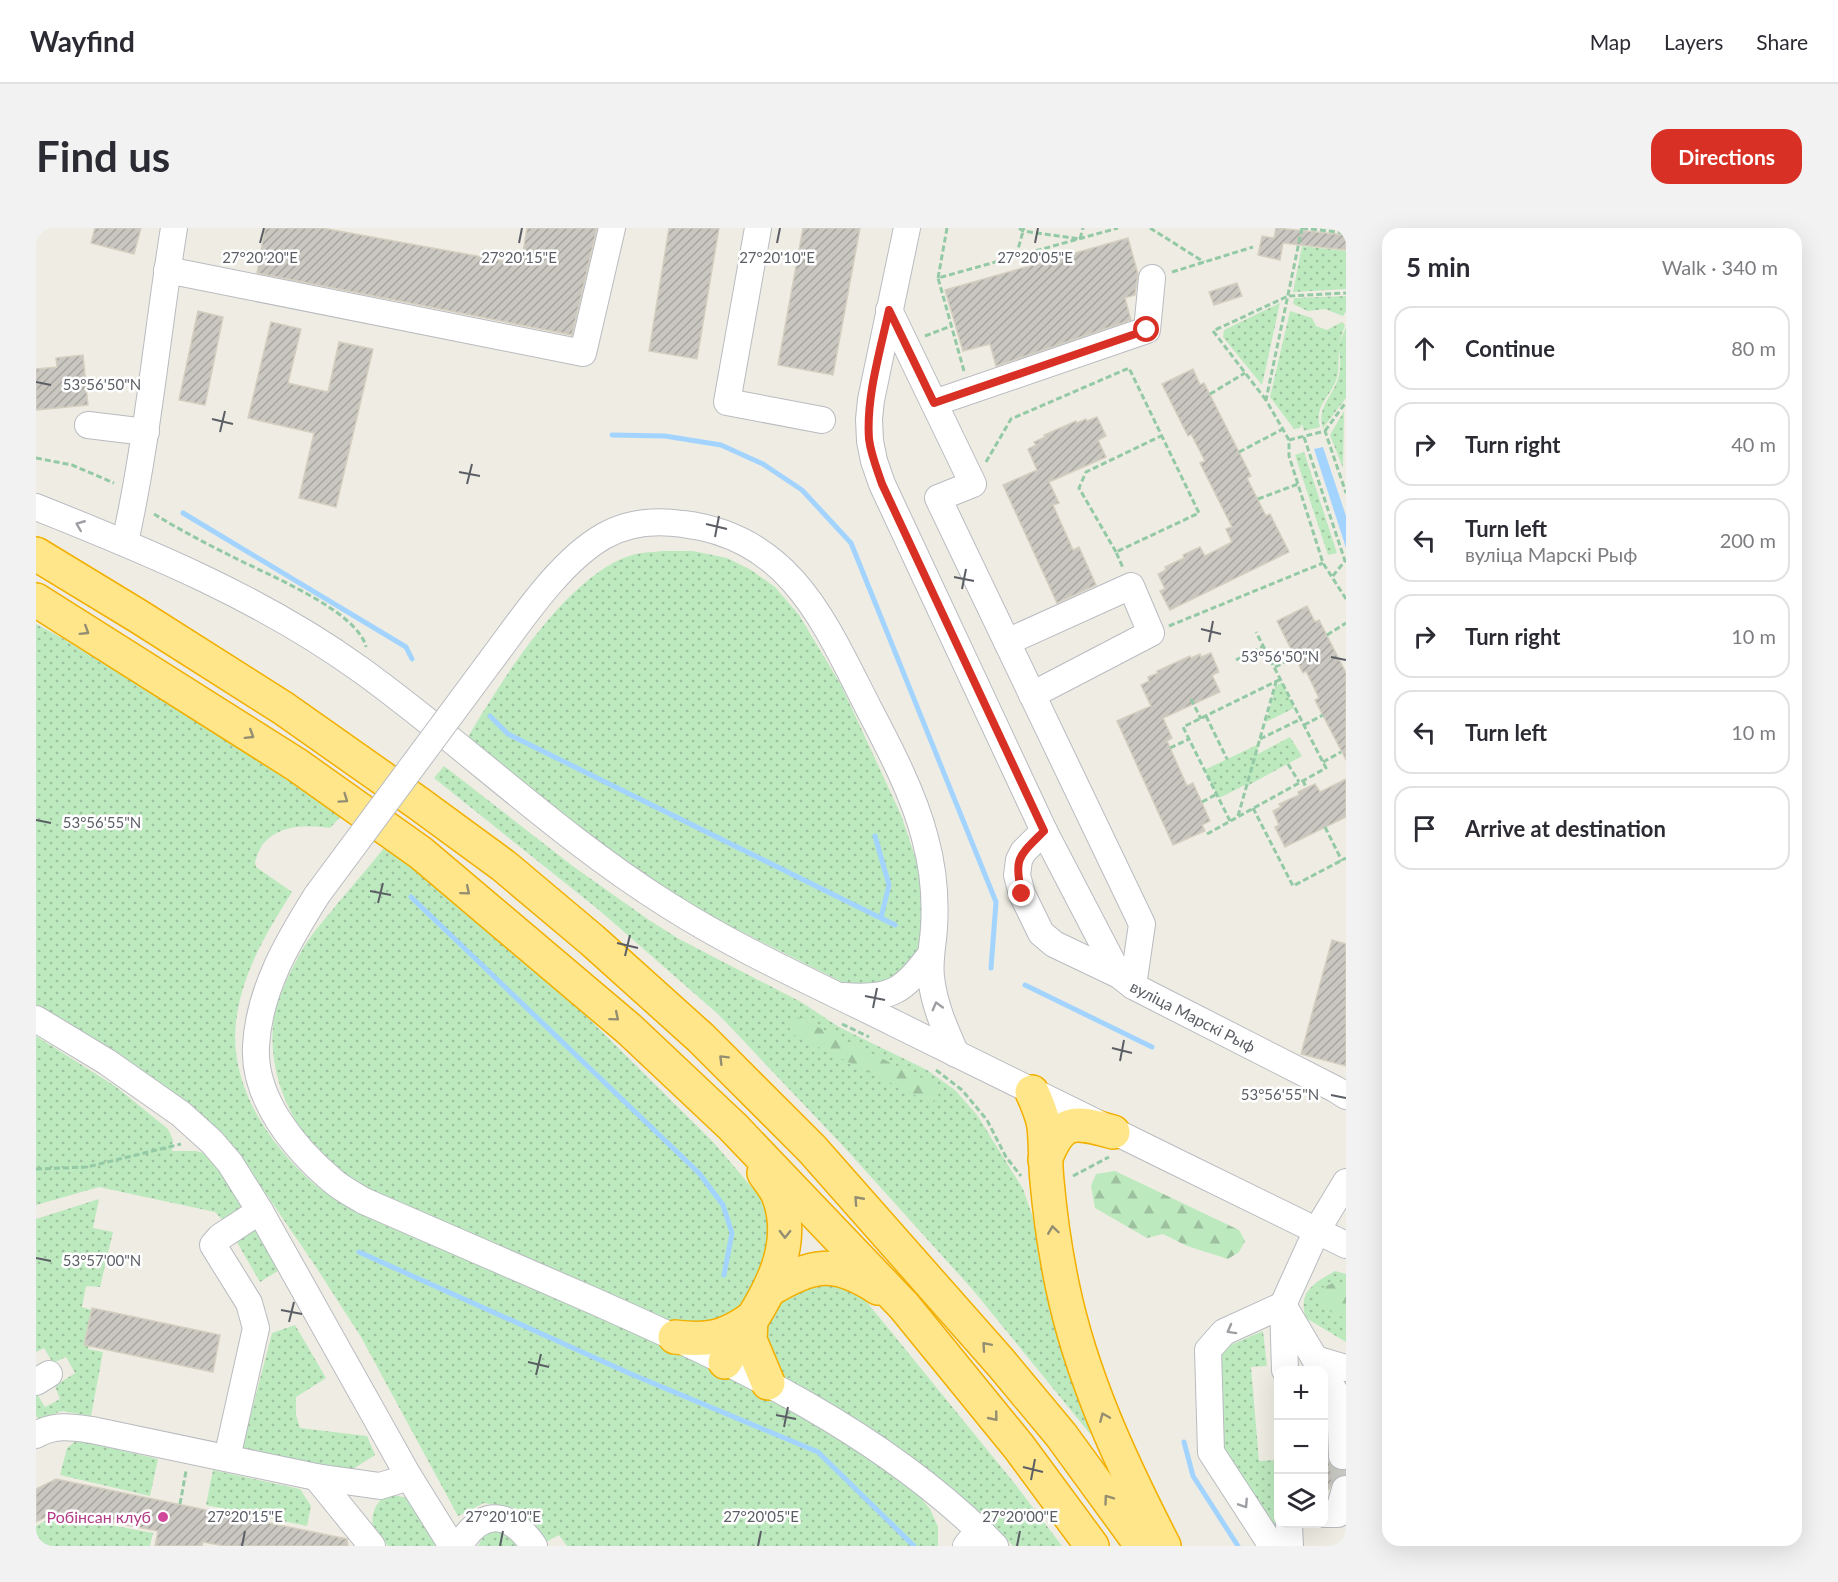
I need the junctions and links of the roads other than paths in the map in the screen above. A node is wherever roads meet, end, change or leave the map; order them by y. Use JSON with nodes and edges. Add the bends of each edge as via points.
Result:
{"nodes":[{"id":1,"x":174,"y":228,"type":"edge"},
{"id":2,"x":612,"y":228,"type":"edge"},
{"id":3,"x":758,"y":228,"type":"edge"},
{"id":4,"x":907,"y":228,"type":"edge"},
{"id":5,"x":167,"y":270,"type":"junction"},
{"id":6,"x":1152,"y":278,"type":"road end"},
{"id":7,"x":889,"y":310,"type":"junction"},
{"id":8,"x":934,"y":403,"type":"junction"},
{"id":9,"x":822,"y":420,"type":"dead end"},
{"id":10,"x":88,"y":425,"type":"dead end"},
{"id":11,"x":146,"y":432,"type":"junction"},
{"id":12,"x":36,"y":507,"type":"edge"},
{"id":13,"x":125,"y":543,"type":"junction"},
{"id":14,"x":36,"y":554,"type":"edge"},
{"id":15,"x":36,"y":600,"type":"edge"},
{"id":16,"x":1007,"y":642,"type":"junction"},
{"id":17,"x":1032,"y":695,"type":"junction"},
{"id":18,"x":1044,"y":831,"type":"junction"},
{"id":19,"x":931,"y":954,"type":"junction"},
{"id":20,"x":1126,"y":980,"type":"junction"},
{"id":21,"x":838,"y":995,"type":"junction"},
{"id":22,"x":36,"y":1019,"type":"edge"},
{"id":23,"x":897,"y":1025,"type":"junction"},
{"id":24,"x":956,"y":1054,"type":"junction"},
{"id":25,"x":1032,"y":1092,"type":"junction"},
{"id":26,"x":1346,"y":1096,"type":"edge"},
{"id":27,"x":734,"y":1127,"type":"junction"},
{"id":28,"x":1113,"y":1131,"type":"junction"},
{"id":29,"x":1045,"y":1160,"type":"junction"},
{"id":30,"x":1346,"y":1182,"type":"edge"},
{"id":31,"x":260,"y":1211,"type":"junction"},
{"id":32,"x":1317,"y":1230,"type":"junction"},
{"id":33,"x":1346,"y":1245,"type":"edge"},
{"id":34,"x":769,"y":1290,"type":"junction"},
{"id":35,"x":1283,"y":1305,"type":"junction"},
{"id":36,"x":904,"y":1306,"type":"junction"},
{"id":37,"x":751,"y":1318,"type":"junction"},
{"id":38,"x":675,"y":1337,"type":"junction"},
{"id":39,"x":725,"y":1362,"type":"junction"},
{"id":40,"x":1285,"y":1366,"type":"edge"},
{"id":41,"x":1329,"y":1369,"type":"edge"},
{"id":42,"x":768,"y":1383,"type":"junction"},
{"id":43,"x":36,"y":1435,"type":"edge"},
{"id":44,"x":1342,"y":1456,"type":"dead end"},
{"id":45,"x":227,"y":1458,"type":"junction"},
{"id":46,"x":316,"y":1477,"type":"junction"},
{"id":47,"x":409,"y":1477,"type":"junction"},
{"id":48,"x":1345,"y":1489,"type":"edge"},
{"id":49,"x":1336,"y":1514,"type":"edge"},
{"id":50,"x":1289,"y":1528,"type":"edge"},
{"id":51,"x":980,"y":1541,"type":"edge"},
{"id":52,"x":372,"y":1546,"type":"edge"},
{"id":53,"x":452,"y":1546,"type":"edge"},
{"id":54,"x":459,"y":1546,"type":"edge"},
{"id":55,"x":534,"y":1546,"type":"edge"},
{"id":56,"x":1092,"y":1546,"type":"edge"},
{"id":57,"x":1142,"y":1546,"type":"edge"},
{"id":58,"x":1164,"y":1546,"type":"edge"},
{"id":59,"x":1272,"y":1546,"type":"edge"},
{"id":60,"x":1290,"y":1546,"type":"edge"}],
"edges":[{"from":1,"to":5,"type":"street"},
{"from":2,"to":5,"type":"street","via":[[583,353]]},
{"from":3,"to":9,"type":"street","via":[[727,402]]},
{"from":4,"to":7,"type":"street","name":"вуліца Марскі Рыф"},
{"from":5,"to":11,"type":"street"},
{"from":6,"to":8,"type":"street","via":[[1147,330]]},
{"from":7,"to":8,"type":"street"},
{"from":7,"to":18,"type":"street","name":"вуліца Марскі Рыф","via":[[870,410],[874,461]]},
{"from":8,"to":16,"type":"street","via":[[973,484],[938,498]]},
{"from":10,"to":11,"type":"street"},
{"from":11,"to":13,"type":"street"},
{"from":13,"to":12,"type":"street","one_way":true},
{"from":13,"to":21,"type":"street","via":[[228,589],[305,632],[360,669],[631,882],[720,936]]},
{"from":57,"to":14,"type":"highway","one_way":true,"via":[[1061,1435],[812,1149],[700,1038],[592,940],[504,866],[284,708]]},
{"from":15,"to":27,"type":"highway","one_way":true,"via":[[297,765],[421,853],[629,1029]]},
{"from":16,"to":17,"type":"street"},
{"from":16,"to":17,"type":"street","via":[[1131,586],[1151,633]]},
{"from":17,"to":20,"type":"street","via":[[1142,924]]},
{"from":18,"to":20,"type":"street","name":"вуліца Марскі Рыф"},
{"from":18,"to":20,"type":"street","via":[[1018,860],[1017,875],[1041,933],[1054,944]]},
{"from":19,"to":21,"type":"street","via":[[900,989],[866,998]]},
{"from":19,"to":23,"type":"street"},
{"from":24,"to":19,"type":"street","one_way":true,"via":[[940,1018],[930,975]]},
{"from":19,"to":38,"type":"street","bridge":true,"via":[[935,902],[925,836],[883,735],[820,617],[804,593],[757,548],[733,535],[662,521],[638,523],[604,535],[574,558],[532,606],[317,895],[279,959],[259,1020],[256,1048],[260,1078],[270,1103],[305,1155],[335,1183],[364,1201]]},
{"from":20,"to":26,"type":"street","name":"вуліца Марскі Рыф"},
{"from":21,"to":23,"type":"street"},
{"from":22,"to":31,"type":"street","via":[[181,1114],[230,1163]]},
{"from":23,"to":24,"type":"street"},
{"from":24,"to":25,"type":"street"},
{"from":25,"to":28,"type":"street"},
{"from":25,"to":29,"type":"highway","via":[[1044,1126]]},
{"from":27,"to":34,"type":"highway","one_way":true,"via":[[779,1194],[785,1217],[782,1262]]},
{"from":27,"to":36,"type":"highway"},
{"from":28,"to":29,"type":"highway","via":[[1084,1124],[1069,1125],[1060,1131]]},
{"from":28,"to":32,"type":"street"},
{"from":58,"to":29,"type":"highway","one_way":true,"via":[[1090,1387],[1062,1285]]},
{"from":30,"to":32,"type":"street"},
{"from":31,"to":45,"type":"street","via":[[213,1245],[249,1303],[256,1328]]},
{"from":31,"to":47,"type":"street"},
{"from":32,"to":33,"type":"street"},
{"from":32,"to":35,"type":"street"},
{"from":34,"to":36,"type":"highway","via":[[796,1274],[818,1268],[838,1269],[863,1279]]},
{"from":34,"to":37,"type":"highway"},
{"from":35,"to":40,"type":"street"},
{"from":35,"to":41,"type":"street"},
{"from":35,"to":59,"type":"street","one_way":true,"via":[[1224,1332],[1208,1350],[1210,1452]]},
{"from":36,"to":56,"type":"highway","one_way":true,"via":[[1019,1447]]},
{"from":37,"to":38,"type":"highway","via":[[711,1339]]},
{"from":37,"to":39,"type":"highway"},
{"from":37,"to":42,"type":"highway","via":[[750,1340]]},
{"from":38,"to":39,"type":"street"},
{"from":39,"to":42,"type":"street"},
{"from":41,"to":44,"type":"street","via":[[1340,1401]]},
{"from":42,"to":51,"type":"street","via":[[830,1417],[900,1464]]},
{"from":43,"to":45,"type":"street","via":[[65,1426]]},
{"from":45,"to":46,"type":"street"},
{"from":46,"to":47,"type":"street","via":[[380,1486]]},
{"from":46,"to":52,"type":"street"},
{"from":47,"to":53,"type":"street"},
{"from":48,"to":49,"type":"street"},
{"from":50,"to":60,"type":"street"},
{"from":54,"to":55,"type":"street","via":[[468,1531],[485,1519],[500,1517],[513,1523]]}]}
